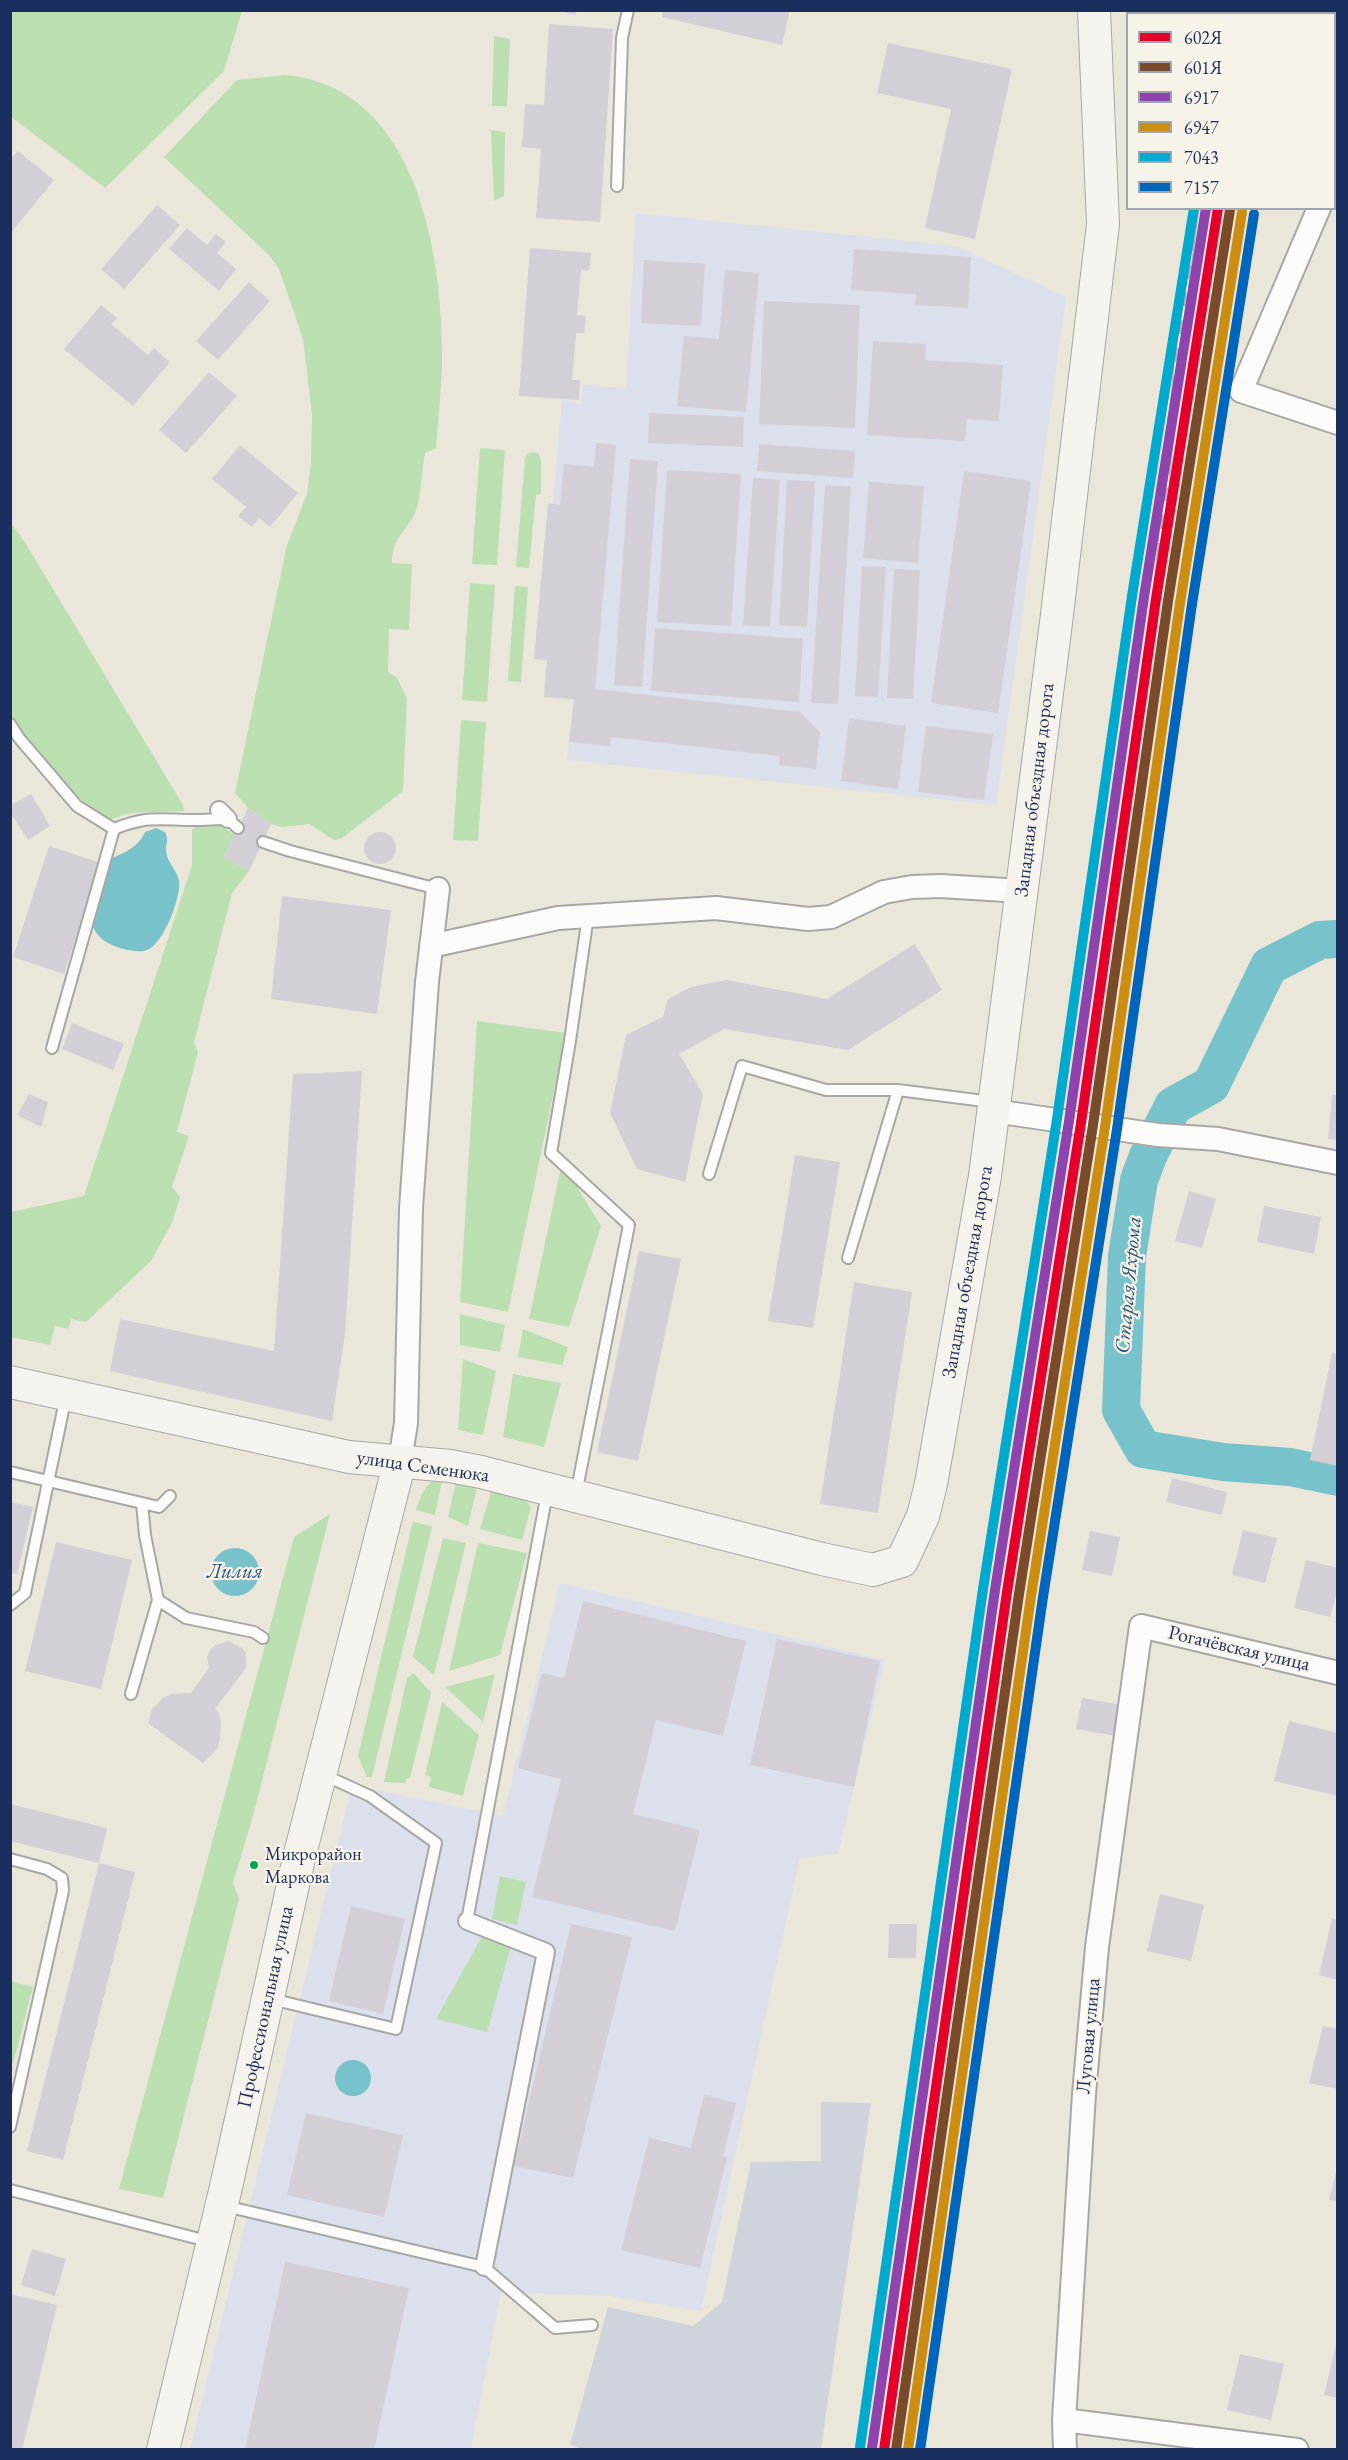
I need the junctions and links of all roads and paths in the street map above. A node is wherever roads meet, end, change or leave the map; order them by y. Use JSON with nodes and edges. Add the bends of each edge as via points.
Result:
{"nodes":[{"id":1,"x":628,"y":10,"type":"edge"},
{"id":2,"x":1094,"y":10,"type":"edge"},
{"id":3,"x":617,"y":186,"type":"dead end"},
{"id":4,"x":1318,"y":210,"type":"edge"},
{"id":5,"x":1338,"y":423,"type":"edge"},
{"id":6,"x":10,"y":724,"type":"edge"},
{"id":7,"x":228,"y":819,"type":"dead end"},
{"id":8,"x":114,"y":829,"type":"junction"},
{"id":9,"x":263,"y":842,"type":"dead end"},
{"id":10,"x":438,"y":889,"type":"joint"},
{"id":11,"x":1022,"y":891,"type":"junction"},
{"id":12,"x":588,"y":916,"type":"junction"},
{"id":13,"x":431,"y":946,"type":"junction"},
{"id":14,"x":52,"y":1048,"type":"dead end"},
{"id":15,"x":898,"y":1090,"type":"junction"},
{"id":16,"x":995,"y":1107,"type":"junction"},
{"id":17,"x":1338,"y":1163,"type":"edge"},
{"id":18,"x":709,"y":1174,"type":"dead end"},
{"id":19,"x":848,"y":1258,"type":"dead end"},
{"id":20,"x":10,"y":1382,"type":"edge"},
{"id":21,"x":66,"y":1396,"type":"junction"},
{"id":22,"x":400,"y":1461,"type":"junction"},
{"id":23,"x":10,"y":1472,"type":"edge"},
{"id":24,"x":48,"y":1481,"type":"junction"},
{"id":25,"x":562,"y":1493,"type":"junction"},
{"id":26,"x":170,"y":1496,"type":"dead end"},
{"id":27,"x":142,"y":1503,"type":"junction"},
{"id":28,"x":902,"y":1561,"type":"joint"},
{"id":29,"x":158,"y":1600,"type":"junction"},
{"id":30,"x":11,"y":1605,"type":"edge"},
{"id":31,"x":1141,"y":1626,"type":"joint"},
{"id":32,"x":263,"y":1638,"type":"dead end"},
{"id":33,"x":1338,"y":1673,"type":"edge"},
{"id":34,"x":131,"y":1694,"type":"dead end"},
{"id":35,"x":321,"y":1773,"type":"junction"},
{"id":36,"x":10,"y":1860,"type":"edge"},
{"id":37,"x":467,"y":1921,"type":"joint"},
{"id":38,"x":268,"y":1998,"type":"junction"},
{"id":39,"x":10,"y":2127,"type":"edge"},
{"id":40,"x":10,"y":2190,"type":"edge"},
{"id":41,"x":222,"y":2205,"type":"junction"},
{"id":42,"x":213,"y":2242,"type":"junction"},
{"id":43,"x":484,"y":2267,"type":"junction"},
{"id":44,"x":592,"y":2325,"type":"dead end"},
{"id":45,"x":1064,"y":2420,"type":"junction"},
{"id":46,"x":163,"y":2450,"type":"edge"},
{"id":47,"x":1065,"y":2450,"type":"edge"},
{"id":48,"x":1297,"y":2450,"type":"edge"}],
"edges":[{"from":1,"to":3,"type":"lane","via":[[622,38]]},
{"from":2,"to":11,"type":"main road","name":"Западная объездная дорога","via":[[1103,224]]},
{"from":4,"to":5,"type":"street","via":[[1241,391]]},
{"from":6,"to":8,"type":"lane","via":[[77,806]]},
{"from":7,"to":8,"type":"lane","via":[[135,820]]},
{"from":8,"to":14,"type":"lane"},
{"from":9,"to":10,"type":"lane"},
{"from":10,"to":13,"type":"street"},
{"from":11,"to":12,"type":"street","via":[[912,887],[884,892],[831,917],[808,919],[716,908]]},
{"from":11,"to":16,"type":"main road","name":"Западная объездная дорога"},
{"from":12,"to":13,"type":"street","via":[[558,918]]},
{"from":12,"to":25,"type":"lane","via":[[550,1153],[629,1225]]},
{"from":13,"to":22,"type":"street","via":[[411,1208],[406,1423]]},
{"from":15,"to":16,"type":"lane"},
{"from":15,"to":18,"type":"lane","via":[[826,1090],[742,1066]]},
{"from":15,"to":19,"type":"lane"},
{"from":16,"to":17,"type":"street","via":[[1158,1135],[1218,1140]]},
{"from":16,"to":28,"type":"main road","name":"Западная объездная дорога","via":[[931,1484],[923,1516]]},
{"from":20,"to":21,"type":"main road","name":"улица Семенюка"},
{"from":21,"to":22,"type":"main road","name":"улица Семенюка","via":[[349,1457]]},
{"from":21,"to":24,"type":"lane"},
{"from":22,"to":25,"type":"main road","name":"улица Семенюка","via":[[450,1466]]},
{"from":22,"to":35,"type":"main road","name":"Профессиональная улица"},
{"from":23,"to":24,"type":"lane"},
{"from":24,"to":27,"type":"lane"},
{"from":24,"to":30,"type":"lane","via":[[25,1593]]},
{"from":25,"to":28,"type":"main road","name":"улица Семенюка","via":[[873,1570]]},
{"from":25,"to":37,"type":"lane"},
{"from":26,"to":27,"type":"lane","via":[[159,1508]]},
{"from":27,"to":29,"type":"lane"},
{"from":29,"to":32,"type":"lane","via":[[186,1618],[254,1632]]},
{"from":29,"to":34,"type":"lane"},
{"from":31,"to":33,"type":"street","name":"Рогачёвская улица"},
{"from":31,"to":45,"type":"street","name":"Луговая улица","via":[[1097,1947]]},
{"from":35,"to":38,"type":"main road","name":"Профессиональная улица"},
{"from":35,"to":38,"type":"lane","via":[[370,1796],[436,1843],[396,2029]]},
{"from":36,"to":39,"type":"lane","via":[[47,1869],[62,1878],[63,1892]]},
{"from":37,"to":43,"type":"street","via":[[546,1952]]},
{"from":38,"to":41,"type":"main road","name":"Профессиональная улица"},
{"from":40,"to":42,"type":"lane"},
{"from":41,"to":42,"type":"main road","name":"Профессиональная улица"},
{"from":41,"to":43,"type":"lane"},
{"from":42,"to":46,"type":"main road","name":"Профессиональная улица"},
{"from":43,"to":44,"type":"lane","via":[[555,2328]]},
{"from":45,"to":47,"type":"street","name":"Луговая улица"},
{"from":45,"to":48,"type":"street"}]}
